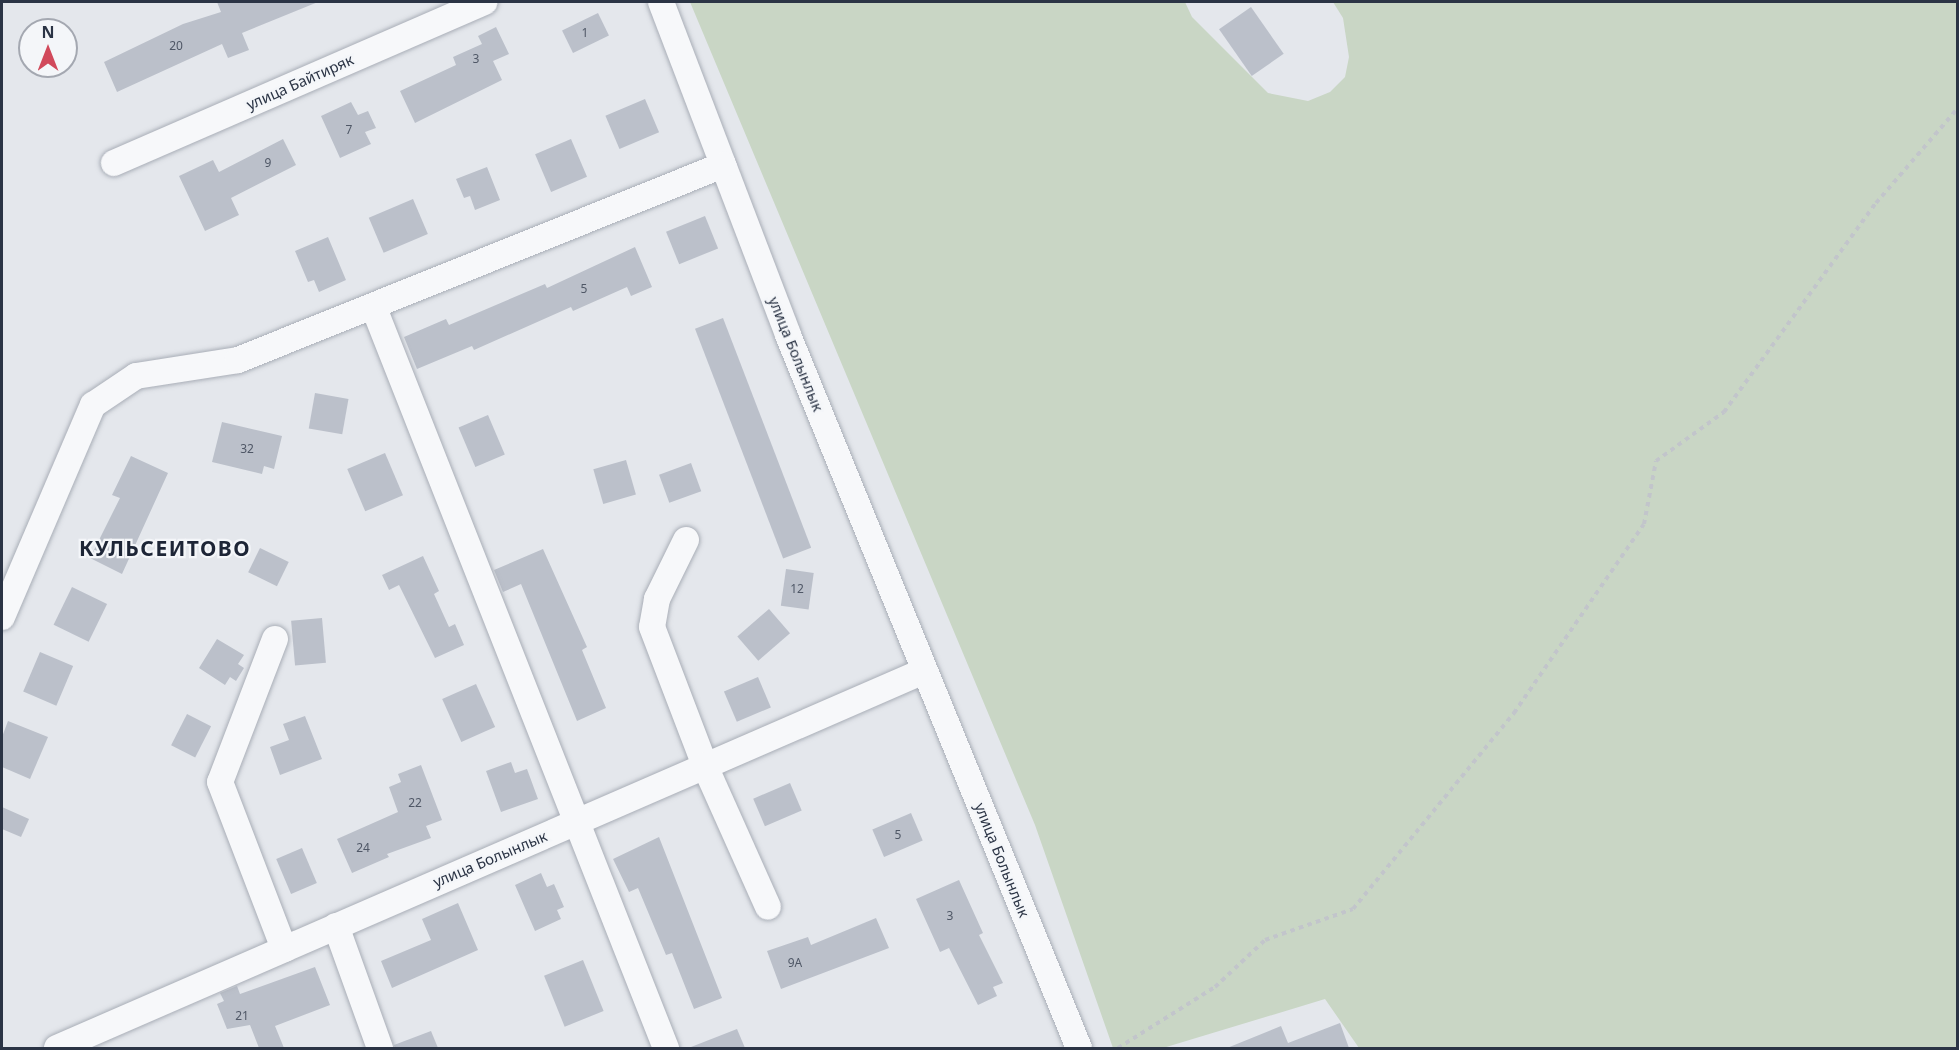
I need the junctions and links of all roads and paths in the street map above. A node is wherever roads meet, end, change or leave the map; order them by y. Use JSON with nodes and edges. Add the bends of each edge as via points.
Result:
{"nodes":[{"id":1,"x":485,"y":2,"type":"edge"},
{"id":2,"x":660,"y":2,"type":"edge"},
{"id":3,"x":1958,"y":108,"type":"edge"},
{"id":4,"x":114,"y":163,"type":"dead end"},
{"id":5,"x":723,"y":165,"type":"junction"},
{"id":6,"x":374,"y":308,"type":"junction"},
{"id":7,"x":686,"y":540,"type":"dead end"},
{"id":8,"x":2,"y":617,"type":"edge"},
{"id":9,"x":275,"y":639,"type":"dead end"},
{"id":10,"x":924,"y":671,"type":"junction"},
{"id":11,"x":705,"y":766,"type":"junction"},
{"id":12,"x":577,"y":822,"type":"junction"},
{"id":13,"x":768,"y":907,"type":"dead end"},
{"id":14,"x":336,"y":926,"type":"junction"},
{"id":15,"x":284,"y":949,"type":"junction"},
{"id":16,"x":67,"y":1046,"type":"edge"},
{"id":17,"x":380,"y":1048,"type":"edge"},
{"id":18,"x":666,"y":1048,"type":"edge"},
{"id":19,"x":1079,"y":1048,"type":"edge"},
{"id":20,"x":1118,"y":1048,"type":"edge"}],
"edges":[{"from":1,"to":4,"type":"street","name":"улица Байтиряк"},
{"from":2,"to":5,"type":"street","name":"улица Болынлык"},
{"from":3,"to":20,"type":"path","via":[[1876,203],[1724,412],[1656,461],[1644,524],[1514,713],[1353,909],[1265,940],[1215,987]]},
{"from":5,"to":6,"type":"street"},
{"from":5,"to":10,"type":"street","name":"улица Болынлык"},
{"from":6,"to":8,"type":"street","via":[[238,360],[136,376],[93,405]]},
{"from":6,"to":12,"type":"street"},
{"from":7,"to":11,"type":"street","via":[[657,599],[652,627]]},
{"from":9,"to":15,"type":"street","via":[[220,782]]},
{"from":10,"to":11,"type":"street","name":"улица Болынлык"},
{"from":10,"to":19,"type":"street","name":"улица Болынлык"},
{"from":11,"to":12,"type":"street","name":"улица Болынлык"},
{"from":11,"to":13,"type":"street"},
{"from":12,"to":14,"type":"street","name":"улица Болынлык"},
{"from":12,"to":18,"type":"street"},
{"from":14,"to":15,"type":"street","name":"улица Болынлык"},
{"from":14,"to":17,"type":"street"},
{"from":15,"to":16,"type":"street","name":"улица Болынлык"}]}
